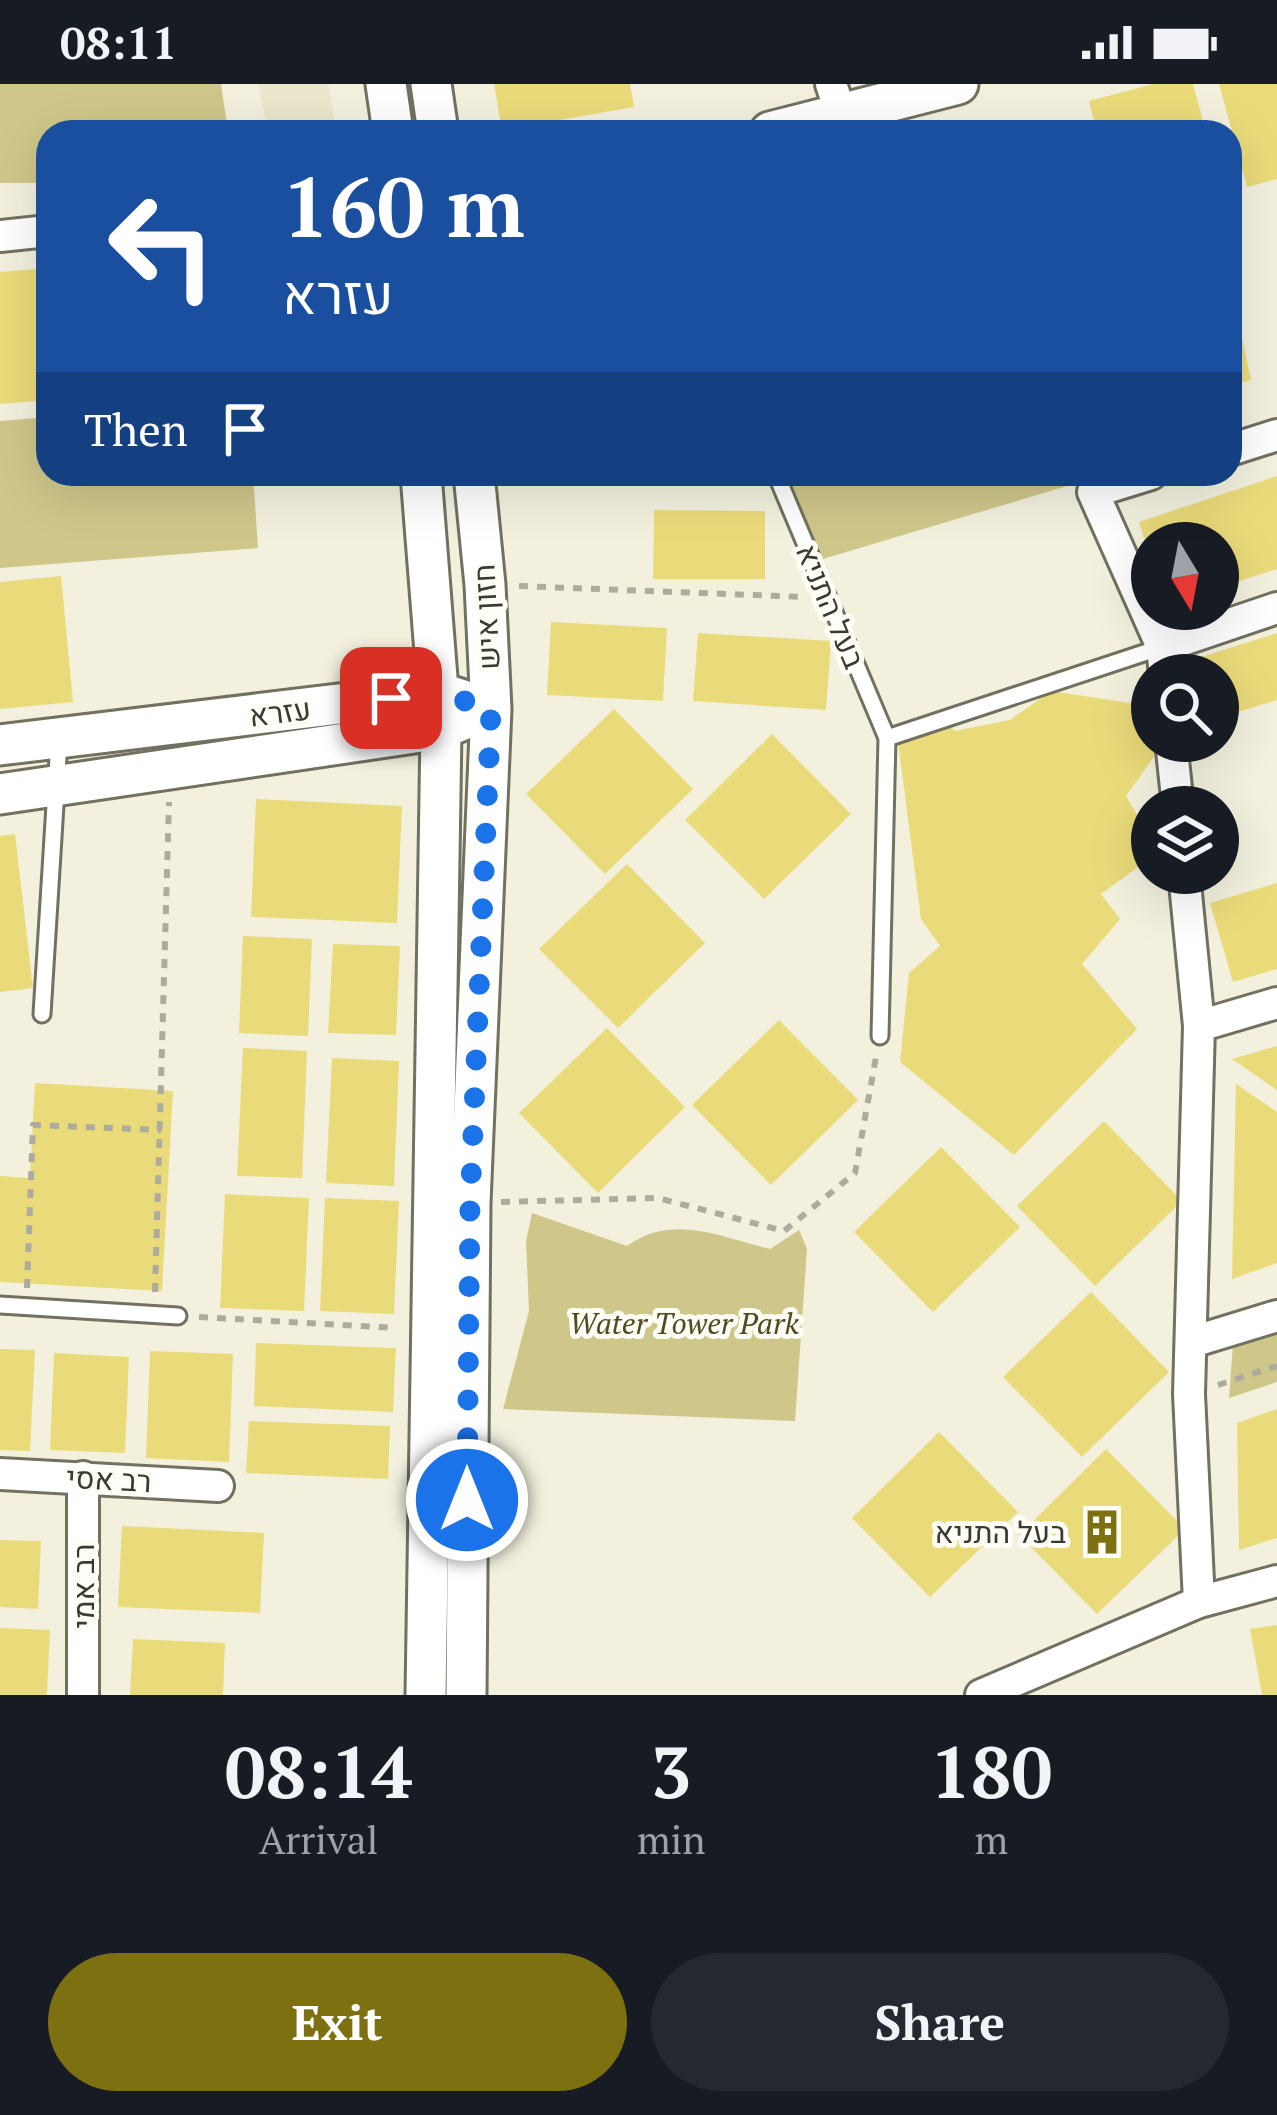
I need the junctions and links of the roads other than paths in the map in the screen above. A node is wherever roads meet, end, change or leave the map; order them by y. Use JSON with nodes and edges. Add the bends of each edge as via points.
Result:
{"nodes":[{"id":1,"x":386,"y":84,"type":"edge"},
{"id":2,"x":430,"y":84,"type":"edge"},
{"id":3,"x":958,"y":84,"type":"edge"},
{"id":4,"x":837,"y":100,"type":"edge"},
{"id":5,"x":391,"y":120,"type":"edge"},
{"id":6,"x":436,"y":120,"type":"edge"},
{"id":7,"x":795,"y":120,"type":"edge"},
{"id":8,"x":36,"y":232,"type":"edge"},
{"id":9,"x":0,"y":236,"type":"edge"},
{"id":10,"x":1277,"y":435,"type":"edge"},
{"id":11,"x":1242,"y":446,"type":"edge"},
{"id":12,"x":422,"y":486,"type":"edge"},
{"id":13,"x":475,"y":486,"type":"edge"},
{"id":14,"x":781,"y":486,"type":"edge"},
{"id":15,"x":1112,"y":486,"type":"edge"},
{"id":16,"x":1277,"y":608,"type":"edge"},
{"id":17,"x":1161,"y":654,"type":"edge"},
{"id":18,"x":1179,"y":654,"type":"edge"},
{"id":19,"x":1131,"y":670,"type":"edge"},
{"id":20,"x":491,"y":710,"type":"junction"},
{"id":21,"x":440,"y":711,"type":"junction"},
{"id":22,"x":887,"y":738,"type":"junction"},
{"id":23,"x":60,"y":739,"type":"junction"},
{"id":24,"x":0,"y":745,"type":"edge"},
{"id":25,"x":55,"y":784,"type":"junction"},
{"id":26,"x":0,"y":794,"type":"edge"},
{"id":27,"x":1186,"y":894,"type":"edge"},
{"id":28,"x":1277,"y":1003,"type":"edge"},
{"id":29,"x":41,"y":1014,"type":"dead end"},
{"id":30,"x":1199,"y":1026,"type":"junction"},
{"id":31,"x":880,"y":1036,"type":"road end"},
{"id":32,"x":0,"y":1306,"type":"edge"},
{"id":33,"x":178,"y":1316,"type":"road end"},
{"id":34,"x":1277,"y":1316,"type":"edge"},
{"id":35,"x":1192,"y":1342,"type":"junction"},
{"id":36,"x":0,"y":1474,"type":"edge"},
{"id":37,"x":83,"y":1477,"type":"junction"},
{"id":38,"x":218,"y":1486,"type":"dead end"},
{"id":39,"x":1277,"y":1581,"type":"edge"},
{"id":40,"x":1199,"y":1601,"type":"junction"},
{"id":41,"x":83,"y":1695,"type":"edge"},
{"id":42,"x":426,"y":1695,"type":"edge"},
{"id":43,"x":466,"y":1695,"type":"edge"},
{"id":44,"x":981,"y":1695,"type":"edge"}],
"edges":[{"from":1,"to":5,"type":"street"},
{"from":2,"to":6,"type":"street"},
{"from":3,"to":4,"type":"street"},
{"from":4,"to":7,"type":"street"},
{"from":8,"to":9,"type":"street"},
{"from":10,"to":11,"type":"street"},
{"from":12,"to":21,"type":"street","name":"חזון איש"},
{"from":13,"to":20,"type":"street","name":"חזון איש"},
{"from":14,"to":22,"type":"lane","name":"בעל התניא"},
{"from":15,"to":17,"type":"street","via":[[1093,492]]},
{"from":16,"to":18,"type":"street"},
{"from":19,"to":22,"type":"lane"},
{"from":20,"to":21,"type":"street","name":"עזרא"},
{"from":20,"to":43,"type":"street","name":"חזון איש","via":[[470,1203]]},
{"from":21,"to":23,"type":"street","name":"עזרא"},
{"from":21,"to":25,"type":"street","name":"עזרא"},
{"from":21,"to":42,"type":"street","name":"חזון איש"},
{"from":22,"to":31,"type":"lane","name":"בעל התניא"},
{"from":23,"to":24,"type":"street","name":"עזרא"},
{"from":23,"to":25,"type":"lane"},
{"from":25,"to":26,"type":"street","name":"עזרא"},
{"from":25,"to":29,"type":"lane"},
{"from":27,"to":30,"type":"street"},
{"from":28,"to":30,"type":"street"},
{"from":30,"to":35,"type":"street"},
{"from":32,"to":33,"type":"lane"},
{"from":34,"to":35,"type":"street"},
{"from":35,"to":40,"type":"street"},
{"from":36,"to":37,"type":"street","name":"רב אסי"},
{"from":37,"to":38,"type":"street","name":"רב אסי"},
{"from":37,"to":41,"type":"street","name":"רב אמי"},
{"from":39,"to":40,"type":"street"},
{"from":40,"to":44,"type":"street"}]}
